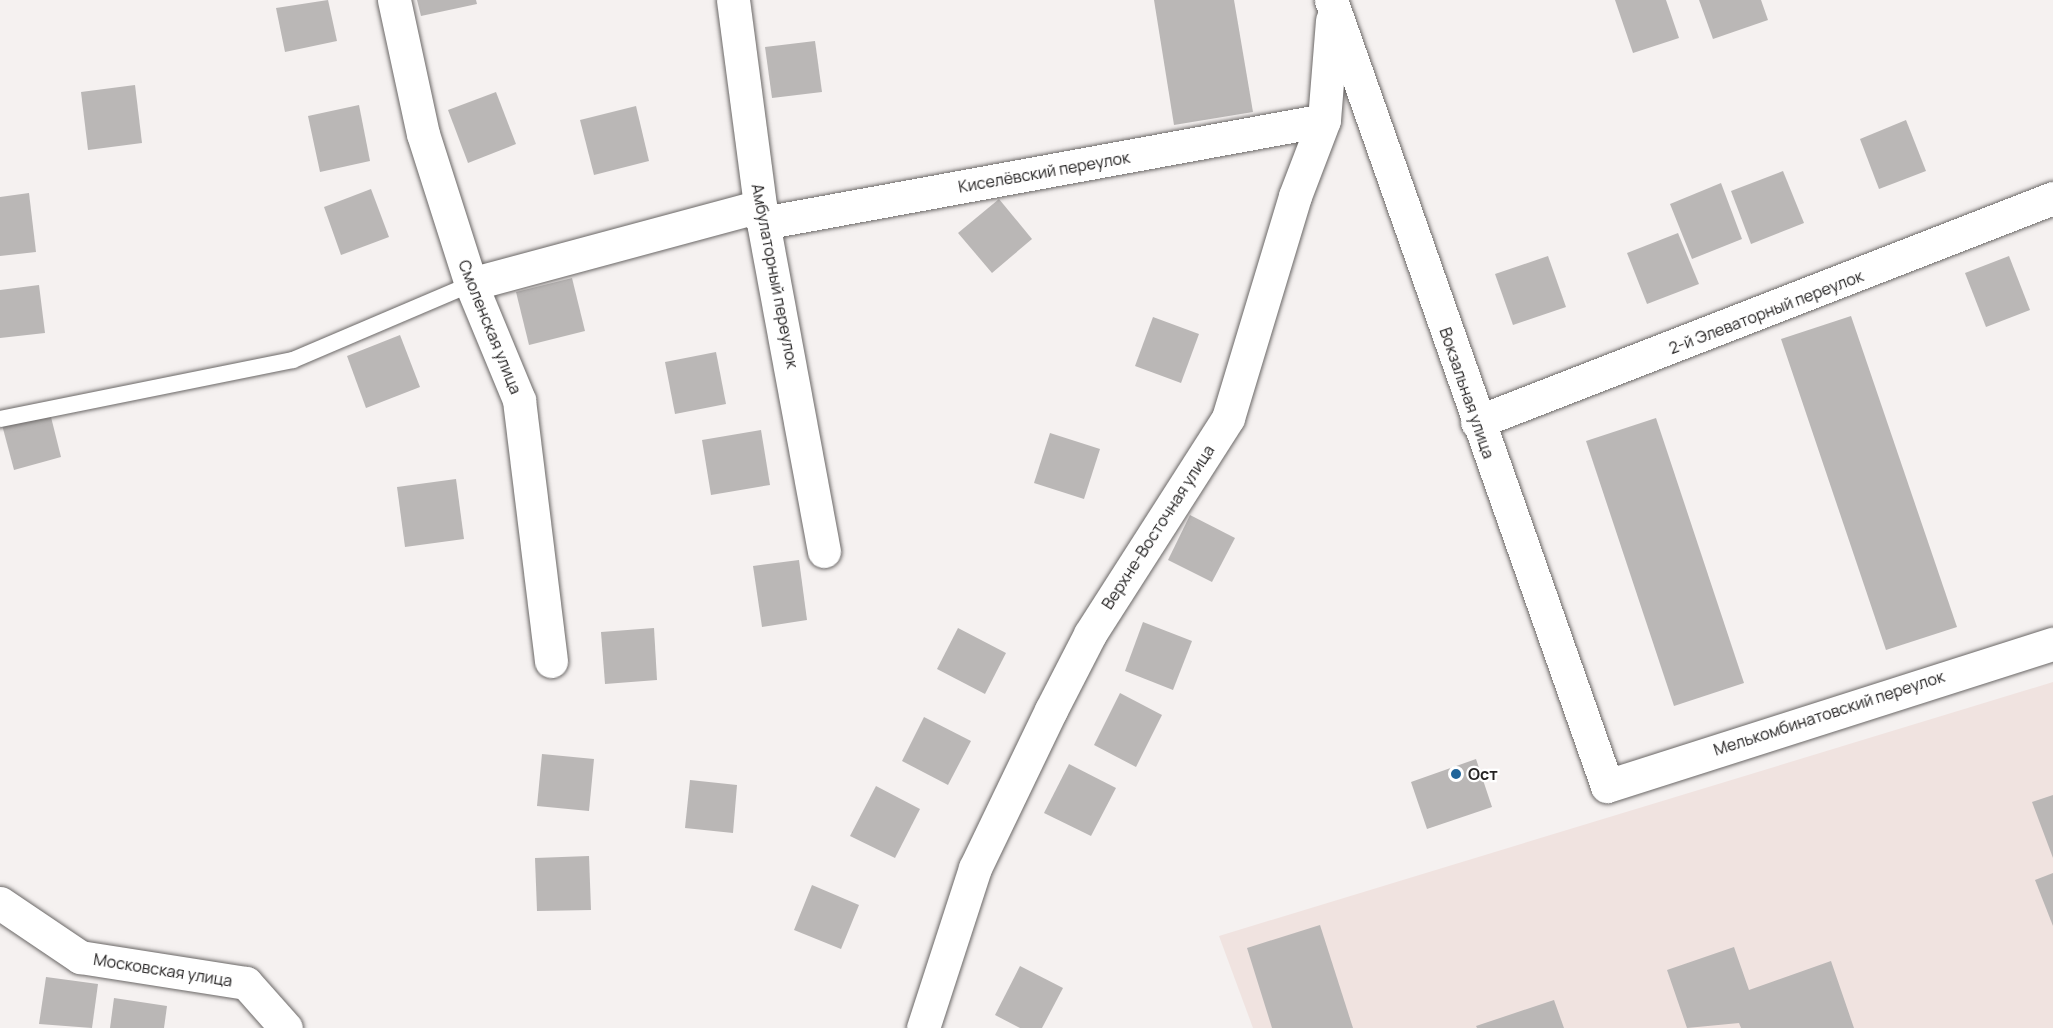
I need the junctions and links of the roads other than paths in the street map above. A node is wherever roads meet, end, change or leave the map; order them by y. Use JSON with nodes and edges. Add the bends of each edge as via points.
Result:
{"nodes":[{"id":1,"x":394,"y":0,"type":"edge"},
{"id":2,"x":733,"y":0,"type":"edge"},
{"id":3,"x":1338,"y":2,"type":"edge"},
{"id":4,"x":1324,"y":120,"type":"junction"},
{"id":5,"x":2053,"y":198,"type":"edge"},
{"id":6,"x":762,"y":215,"type":"junction"},
{"id":7,"x":471,"y":284,"type":"junction"},
{"id":8,"x":0,"y":419,"type":"edge"},
{"id":9,"x":1477,"y":422,"type":"junction"},
{"id":10,"x":824,"y":551,"type":"dead end"},
{"id":11,"x":2053,"y":644,"type":"edge"},
{"id":12,"x":551,"y":661,"type":"dead end"},
{"id":13,"x":1606,"y":786,"type":"joint"},
{"id":14,"x":0,"y":903,"type":"edge"},
{"id":15,"x":286,"y":1028,"type":"edge"},
{"id":16,"x":923,"y":1028,"type":"edge"}],
"edges":[{"from":1,"to":7,"type":"street","name":"Смоленская улица","via":[[423,134]]},
{"from":2,"to":6,"type":"street","name":"Амбулаторный переулок"},
{"from":3,"to":4,"type":"street","name":"Верхне-Восточная улица"},
{"from":3,"to":9,"type":"street","name":"Вокзальная улица"},
{"from":4,"to":6,"type":"street","name":"Киселёвский переулок"},
{"from":4,"to":16,"type":"street","name":"Верхне-Восточная улица","via":[[1295,196],[1228,418],[1090,634],[1051,710],[975,868]]},
{"from":5,"to":9,"type":"street","name":"2-й Элеваторный переулок"},
{"from":6,"to":7,"type":"street","name":"Киселёвский переулок"},
{"from":6,"to":10,"type":"street","name":"Амбулаторный переулок"},
{"from":7,"to":8,"type":"lane","via":[[293,360]]},
{"from":7,"to":12,"type":"street","name":"Смоленская улица","via":[[519,400]]},
{"from":9,"to":13,"type":"street","name":"Вокзальная улица"},
{"from":11,"to":13,"type":"street","name":"Мелькомбинатовский переулок"},
{"from":14,"to":15,"type":"street","name":"Московская улица","via":[[80,957],[246,983]]}]}
